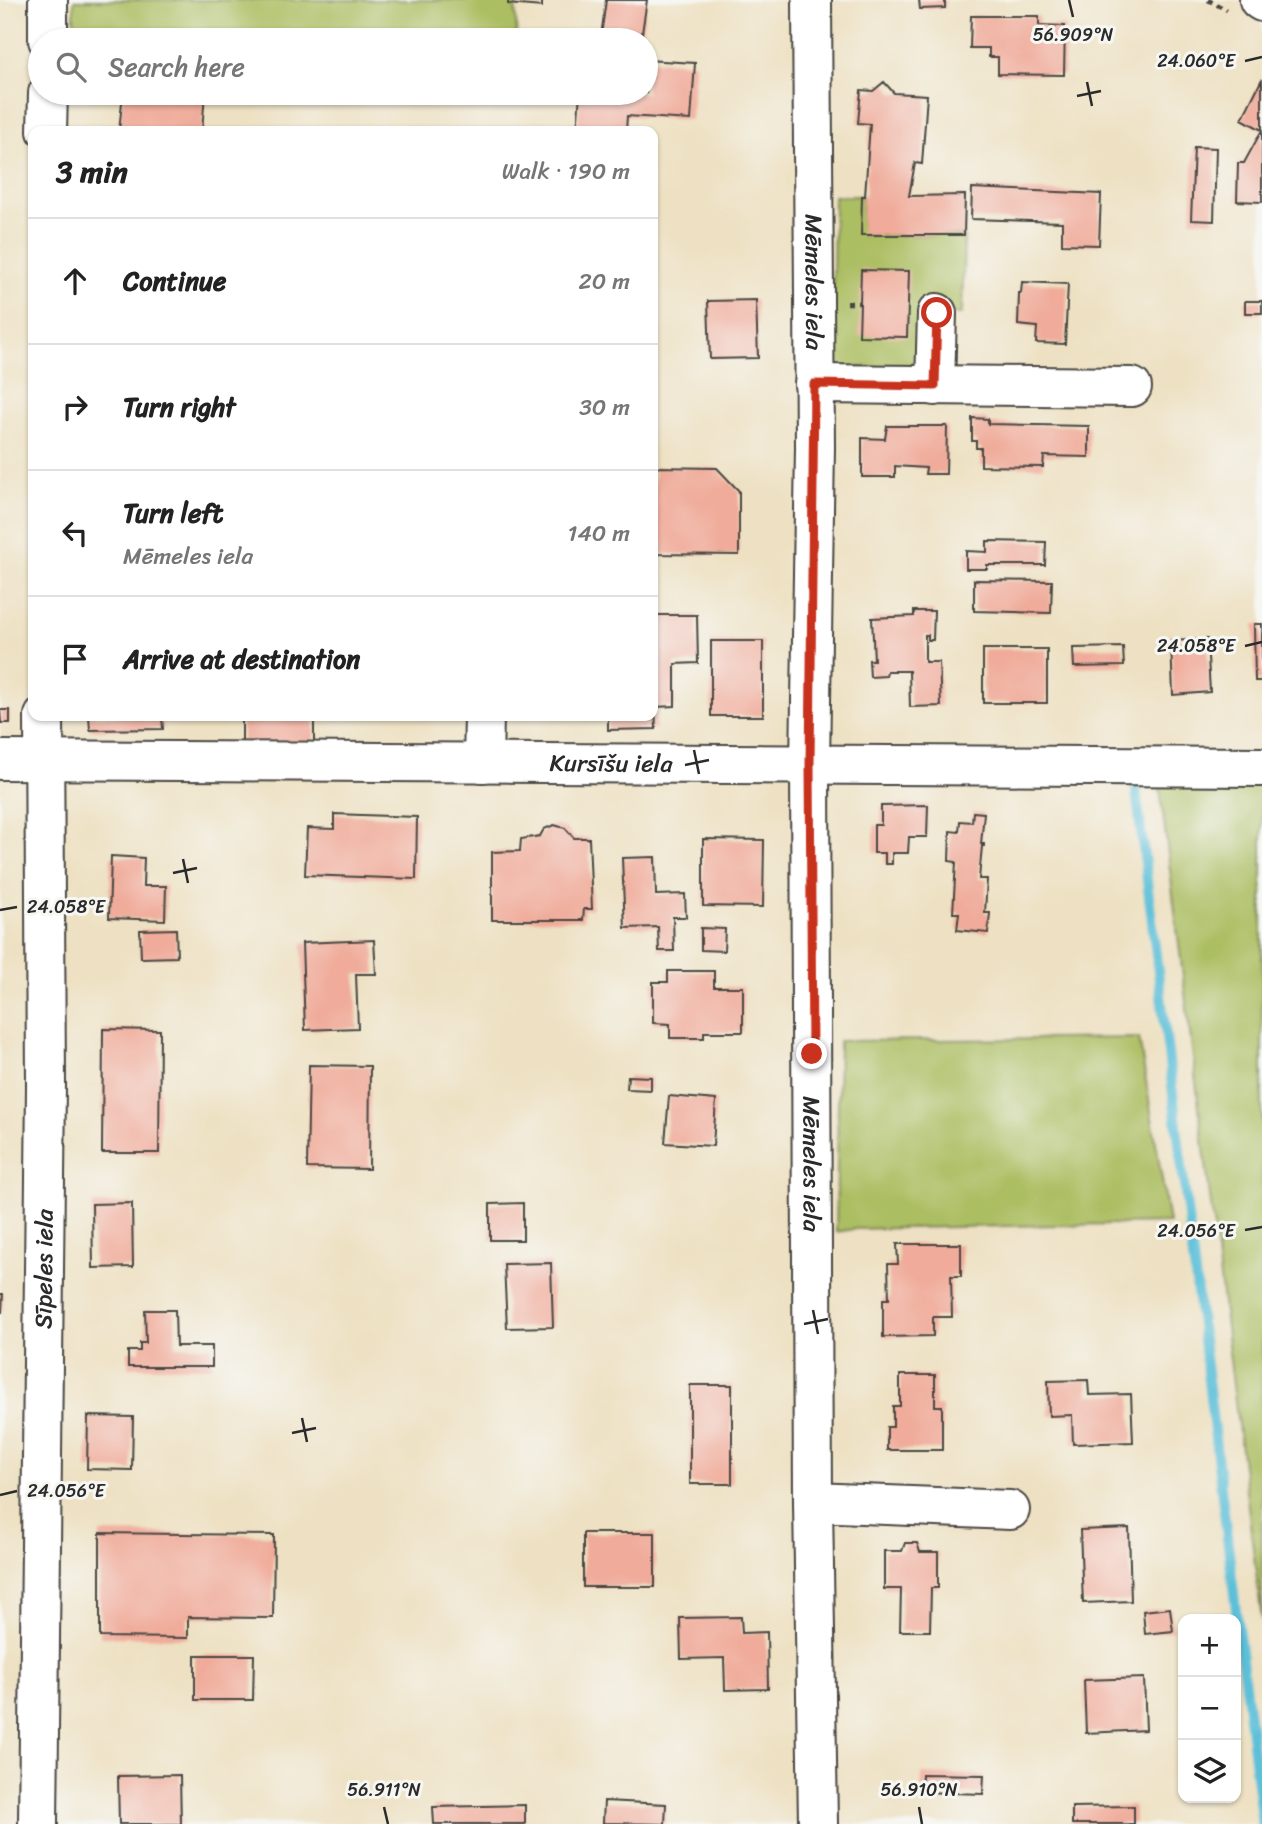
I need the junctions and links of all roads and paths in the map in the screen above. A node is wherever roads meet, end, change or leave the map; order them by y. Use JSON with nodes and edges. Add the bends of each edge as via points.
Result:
{"nodes":[{"id":1,"x":48,"y":0,"type":"edge"},
{"id":2,"x":812,"y":0,"type":"edge"},
{"id":3,"x":48,"y":28,"type":"edge"},
{"id":4,"x":48,"y":105,"type":"edge"},
{"id":5,"x":47,"y":126,"type":"edge"},
{"id":6,"x":937,"y":313,"type":"dead end"},
{"id":7,"x":814,"y":384,"type":"junction"},
{"id":8,"x":935,"y":386,"type":"junction"},
{"id":9,"x":1132,"y":387,"type":"dead end"},
{"id":10,"x":44,"y":721,"type":"edge"},
{"id":11,"x":484,"y":721,"type":"edge"},
{"id":12,"x":0,"y":760,"type":"edge"},
{"id":13,"x":44,"y":761,"type":"junction"},
{"id":14,"x":483,"y":763,"type":"junction"},
{"id":15,"x":810,"y":765,"type":"junction"},
{"id":16,"x":1262,"y":766,"type":"edge"},
{"id":17,"x":813,"y":1502,"type":"junction"},
{"id":18,"x":1010,"y":1510,"type":"dead end"},
{"id":19,"x":38,"y":1824,"type":"edge"},
{"id":20,"x":818,"y":1824,"type":"edge"}],
"edges":[{"from":1,"to":3,"type":"street"},
{"from":2,"to":7,"type":"street","name":"Mēmeles iela"},
{"from":4,"to":5,"type":"street"},
{"from":6,"to":8,"type":"street"},
{"from":7,"to":8,"type":"street"},
{"from":7,"to":15,"type":"street","name":"Mēmeles iela"},
{"from":8,"to":9,"type":"street"},
{"from":10,"to":13,"type":"street","name":"Sīpeles iela"},
{"from":11,"to":14,"type":"street"},
{"from":12,"to":13,"type":"street","name":"Kursīšu iela"},
{"from":13,"to":14,"type":"street","name":"Kursīšu iela"},
{"from":13,"to":19,"type":"street","name":"Sīpeles iela","via":[[46,1086]]},
{"from":14,"to":15,"type":"street","name":"Kursīšu iela"},
{"from":15,"to":16,"type":"street","name":"Kursīšu iela"},
{"from":15,"to":17,"type":"street","name":"Mēmeles iela"},
{"from":17,"to":18,"type":"street"},
{"from":17,"to":20,"type":"street","name":"Mēmeles iela"}]}
